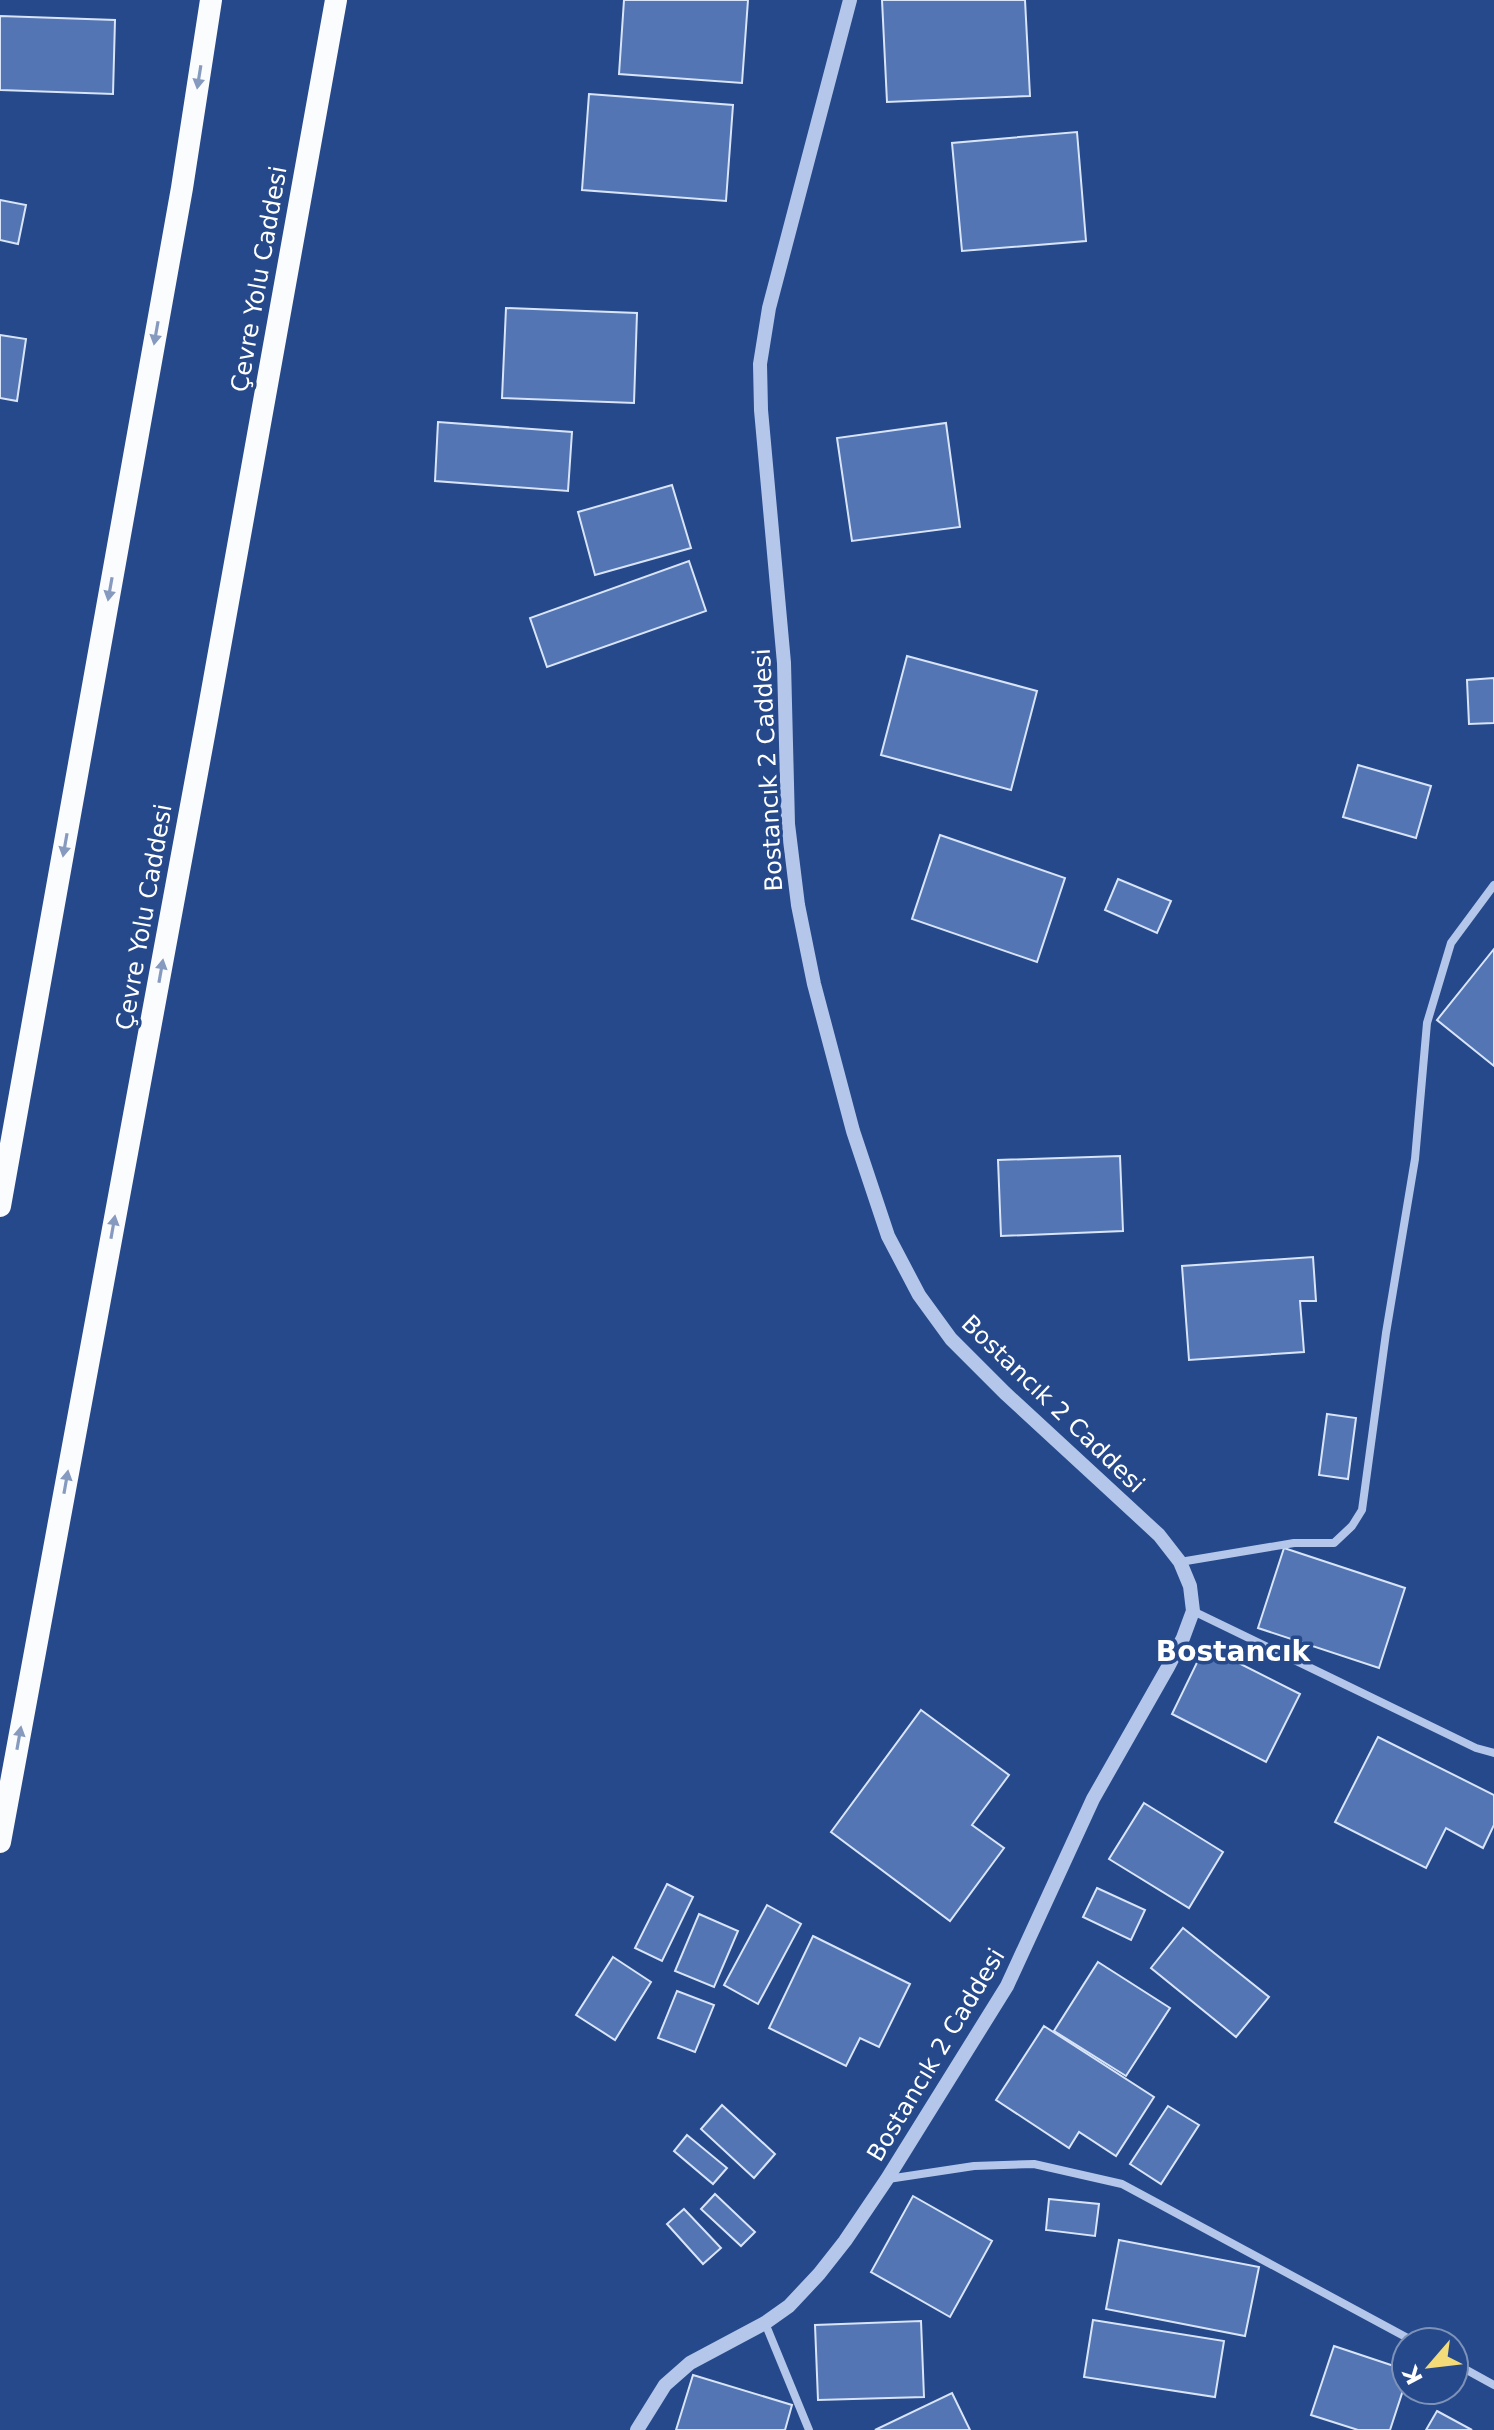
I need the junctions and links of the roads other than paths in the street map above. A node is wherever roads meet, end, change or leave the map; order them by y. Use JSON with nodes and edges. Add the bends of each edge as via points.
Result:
{"nodes":[{"id":1,"x":211,"y":0,"type":"edge"},
{"id":2,"x":336,"y":0,"type":"edge"},
{"id":3,"x":850,"y":0,"type":"edge"},
{"id":4,"x":1494,"y":885,"type":"edge"},
{"id":5,"x":0,"y":1206,"type":"edge"},
{"id":6,"x":1180,"y":1562,"type":"junction"},
{"id":7,"x":1193,"y":1611,"type":"junction"},
{"id":8,"x":1494,"y":1753,"type":"edge"},
{"id":9,"x":0,"y":1842,"type":"edge"},
{"id":10,"x":887,"y":2179,"type":"junction"},
{"id":11,"x":765,"y":2323,"type":"junction"},
{"id":12,"x":1390,"y":2329,"type":"edge"},
{"id":13,"x":1470,"y":2372,"type":"edge"},
{"id":14,"x":1494,"y":2385,"type":"edge"},
{"id":15,"x":637,"y":2430,"type":"edge"},
{"id":16,"x":809,"y":2430,"type":"edge"}],
"edges":[{"from":1,"to":5,"type":"highway","one_way":true},
{"from":9,"to":2,"type":"highway","name":"Çevre Yolu Caddesi","one_way":true},
{"from":3,"to":6,"type":"street","name":"Bostancık 2 Caddesi","via":[[769,308],[760,364],[784,663],[788,824],[814,984],[849,1118],[888,1236],[919,1295],[951,1339],[1159,1535]]},
{"from":4,"to":6,"type":"street","via":[[1451,943],[1427,1023],[1415,1159],[1362,1510],[1334,1543],[1294,1543]]},
{"from":6,"to":7,"type":"street","name":"Bostancık 2 Caddesi"},
{"from":7,"to":8,"type":"street"},
{"from":7,"to":10,"type":"street","name":"Bostancık 2 Caddesi","via":[[1093,1799],[1007,1986]]},
{"from":10,"to":11,"type":"street","name":"Bostancık 2 Caddesi","via":[[819,2274]]},
{"from":10,"to":12,"type":"street","via":[[974,2166],[1034,2164],[1122,2184]]},
{"from":11,"to":15,"type":"street","name":"Bostancık 2 Caddesi","via":[[690,2363],[665,2385]]},
{"from":11,"to":16,"type":"street"},
{"from":13,"to":14,"type":"street"}]}
